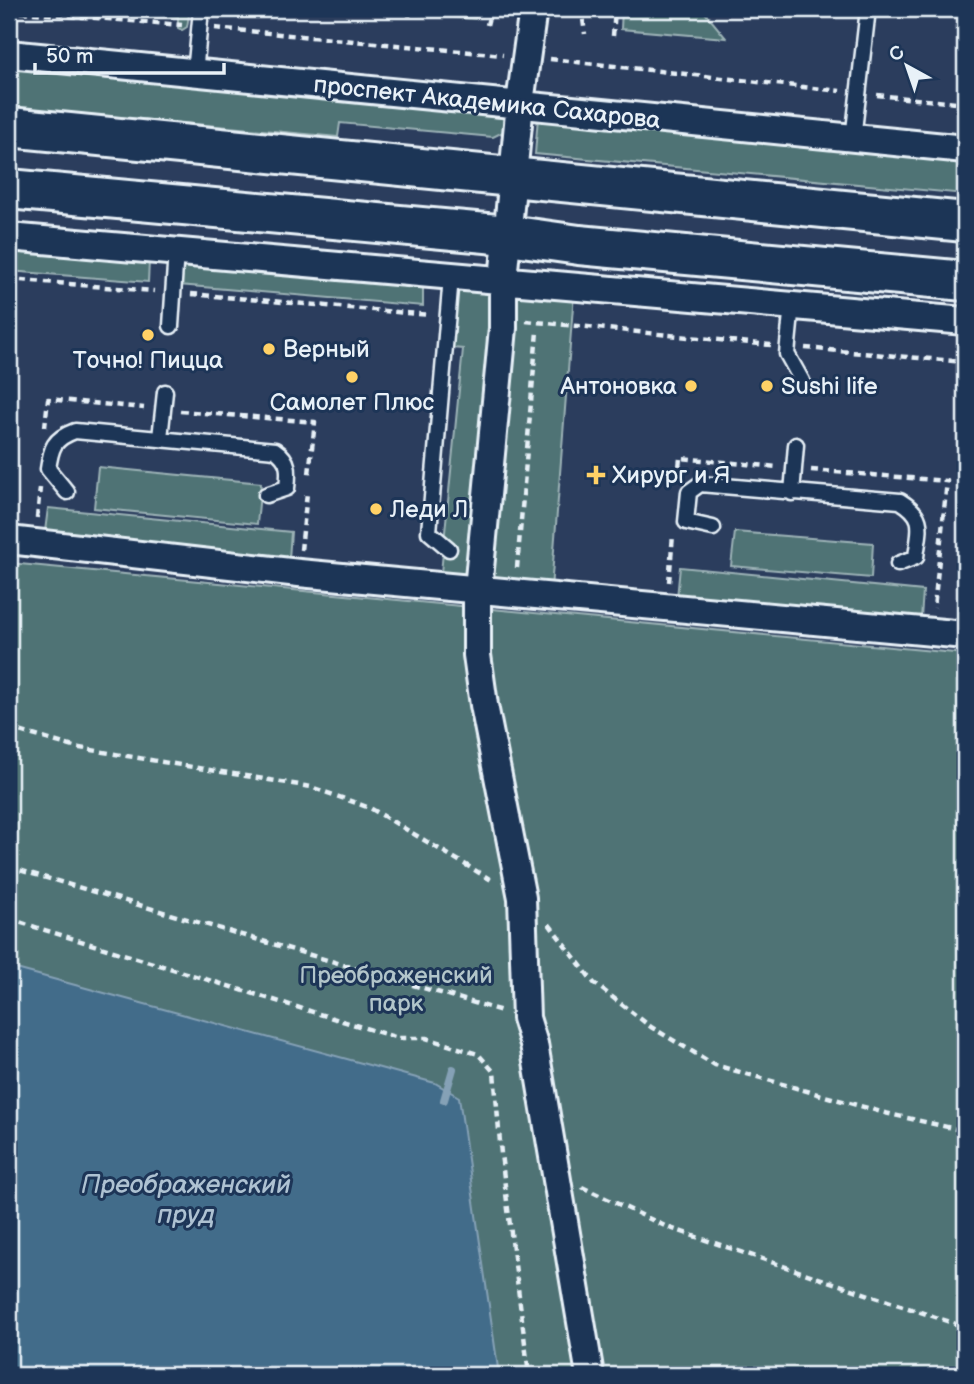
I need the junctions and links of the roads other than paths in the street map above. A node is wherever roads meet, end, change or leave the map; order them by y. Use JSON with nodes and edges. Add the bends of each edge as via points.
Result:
{"nodes":[{"id":1,"x":201,"y":9,"type":"edge"},
{"id":2,"x":868,"y":9,"type":"edge"},
{"id":3,"x":531,"y":19,"type":"edge"},
{"id":4,"x":9,"y":54,"type":"edge"},
{"id":5,"x":195,"y":74,"type":"junction"},
{"id":6,"x":520,"y":103,"type":"junction"},
{"id":7,"x":9,"y":127,"type":"edge"},
{"id":8,"x":853,"y":139,"type":"junction"},
{"id":9,"x":965,"y":149,"type":"edge"},
{"id":10,"x":512,"y":177,"type":"junction"},
{"id":11,"x":9,"y":189,"type":"edge"},
{"id":12,"x":965,"y":222,"type":"edge"},
{"id":13,"x":508,"y":234,"type":"junction"},
{"id":14,"x":9,"y":237,"type":"edge"},
{"id":15,"x":176,"y":251,"type":"junction"},
{"id":16,"x":451,"y":277,"type":"junction"},
{"id":17,"x":503,"y":280,"type":"junction"},
{"id":18,"x":965,"y":281,"type":"edge"},
{"id":19,"x":792,"y":304,"type":"junction"},
{"id":20,"x":965,"y":321,"type":"edge"},
{"id":21,"x":171,"y":326,"type":"dead end"},
{"id":22,"x":803,"y":381,"type":"dead end"},
{"id":23,"x":165,"y":392,"type":"dead end"},
{"id":24,"x":160,"y":438,"type":"junction"},
{"id":25,"x":796,"y":445,"type":"dead end"},
{"id":26,"x":67,"y":492,"type":"dead end"},
{"id":27,"x":792,"y":493,"type":"junction"},
{"id":28,"x":266,"y":495,"type":"dead end"},
{"id":29,"x":713,"y":528,"type":"dead end"},
{"id":30,"x":9,"y":540,"type":"edge"},
{"id":31,"x":449,"y":549,"type":"dead end"},
{"id":32,"x":898,"y":564,"type":"dead end"},
{"id":33,"x":479,"y":590,"type":"junction"},
{"id":34,"x":965,"y":635,"type":"edge"},
{"id":35,"x":590,"y":1375,"type":"edge"}],
"edges":[{"from":1,"to":5,"type":"lane"},
{"from":2,"to":8,"type":"lane"},
{"from":3,"to":6,"type":"street"},
{"from":4,"to":5,"type":"street","name":"проспект Академика Сахарова"},
{"from":5,"to":6,"type":"street","name":"проспект Академика Сахарова"},
{"from":6,"to":8,"type":"street","name":"проспект Академика Сахарова"},
{"from":6,"to":10,"type":"street"},
{"from":7,"to":10,"type":"main road"},
{"from":8,"to":9,"type":"street","name":"проспект Академика Сахарова"},
{"from":10,"to":12,"type":"main road"},
{"from":10,"to":13,"type":"street"},
{"from":11,"to":13,"type":"main road"},
{"from":13,"to":17,"type":"street"},
{"from":13,"to":18,"type":"main road"},
{"from":14,"to":15,"type":"street"},
{"from":15,"to":16,"type":"street"},
{"from":15,"to":21,"type":"lane"},
{"from":16,"to":17,"type":"street"},
{"from":16,"to":31,"type":"lane","via":[[429,532]]},
{"from":17,"to":19,"type":"street"},
{"from":17,"to":33,"type":"street","via":[[503,328]]},
{"from":19,"to":20,"type":"street"},
{"from":19,"to":22,"type":"lane","via":[[787,354]]},
{"from":23,"to":24,"type":"lane"},
{"from":24,"to":26,"type":"lane","via":[[75,431],[62,436],[50,449],[48,470]]},
{"from":24,"to":28,"type":"lane","via":[[275,450],[289,467],[287,488]]},
{"from":25,"to":27,"type":"lane"},
{"from":27,"to":29,"type":"lane","via":[[700,484],[689,492],[686,522]]},
{"from":27,"to":32,"type":"lane","via":[[900,501],[914,510],[920,523],[916,557]]},
{"from":30,"to":33,"type":"street"},
{"from":33,"to":34,"type":"street"},
{"from":33,"to":35,"type":"street","via":[[477,655],[522,898],[526,1018]]}]}
